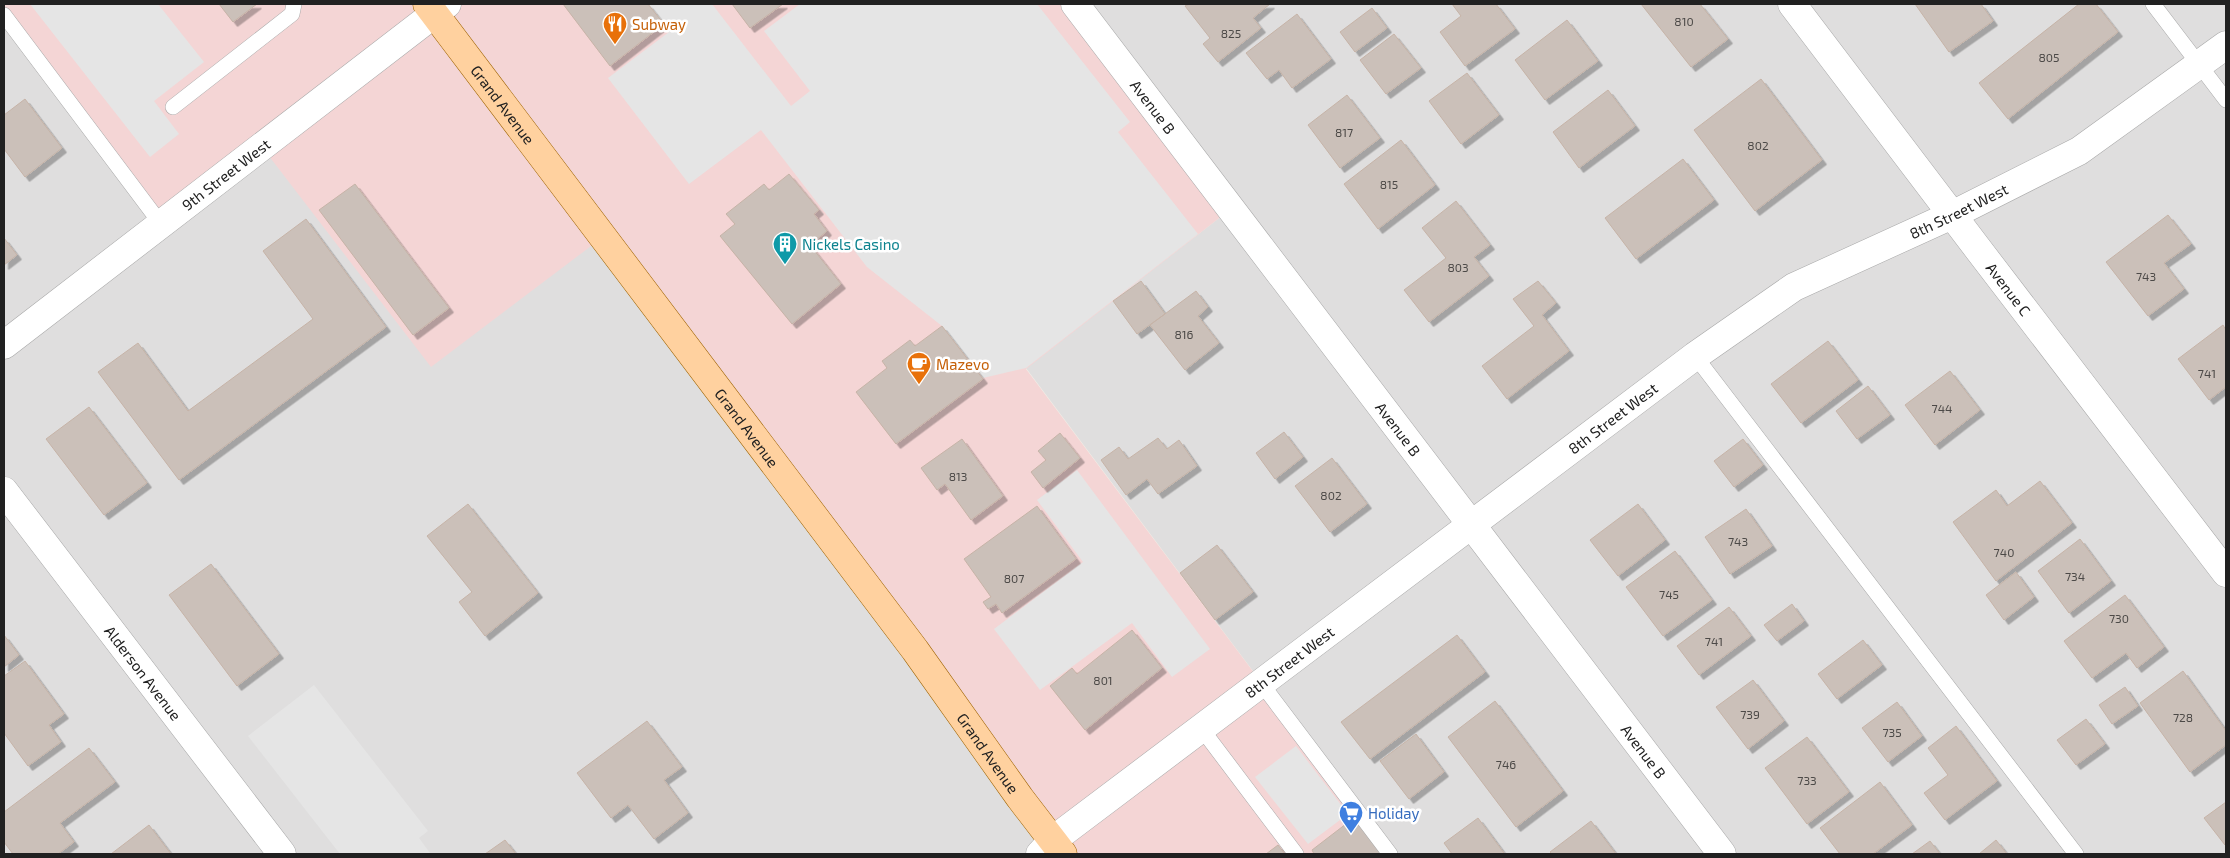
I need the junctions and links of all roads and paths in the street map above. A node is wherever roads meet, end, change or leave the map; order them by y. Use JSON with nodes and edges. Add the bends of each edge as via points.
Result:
{"nodes":[{"id":1,"x":294,"y":4,"type":"edge"},
{"id":2,"x":1075,"y":4,"type":"edge"},
{"id":3,"x":1792,"y":4,"type":"edge"},
{"id":4,"x":2153,"y":4,"type":"edge"},
{"id":5,"x":436,"y":7,"type":"edge"},
{"id":6,"x":4,"y":15,"type":"edge"},
{"id":7,"x":2226,"y":45,"type":"edge"},
{"id":8,"x":2199,"y":65,"type":"junction"},
{"id":9,"x":2226,"y":100,"type":"edge"},
{"id":10,"x":173,"y":107,"type":"dead end"},
{"id":11,"x":1952,"y":214,"type":"junction"},
{"id":12,"x":161,"y":224,"type":"junction"},
{"id":13,"x":4,"y":345,"type":"edge"},
{"id":14,"x":1695,"y":356,"type":"junction"},
{"id":15,"x":4,"y":491,"type":"edge"},
{"id":16,"x":1472,"y":524,"type":"junction"},
{"id":17,"x":2226,"y":573,"type":"edge"},
{"id":18,"x":1261,"y":683,"type":"junction"},
{"id":19,"x":1201,"y":728,"type":"junction"},
{"id":20,"x":1052,"y":849,"type":"edge"},
{"id":21,"x":282,"y":854,"type":"edge"},
{"id":22,"x":1296,"y":854,"type":"edge"},
{"id":23,"x":1390,"y":854,"type":"edge"},
{"id":24,"x":1722,"y":854,"type":"edge"},
{"id":25,"x":2076,"y":854,"type":"edge"}],
"edges":[{"from":1,"to":10,"type":"lane","via":[[292,14]]},
{"from":2,"to":16,"type":"street","name":"Avenue B"},
{"from":3,"to":11,"type":"street","name":"Avenue C"},
{"from":4,"to":8,"type":"lane"},
{"from":5,"to":12,"type":"street","name":"9th Street West"},
{"from":5,"to":20,"type":"main road","name":"Grand Avenue","via":[[915,650],[1020,798]]},
{"from":6,"to":12,"type":"lane"},
{"from":7,"to":8,"type":"street","name":"8th Street West"},
{"from":8,"to":9,"type":"lane"},
{"from":8,"to":11,"type":"street","name":"8th Street West","via":[[2079,151]]},
{"from":11,"to":14,"type":"street","name":"8th Street West","via":[[1794,288]]},
{"from":11,"to":17,"type":"street","name":"Avenue C"},
{"from":12,"to":13,"type":"street","name":"9th Street West"},
{"from":14,"to":16,"type":"street","name":"8th Street West"},
{"from":14,"to":25,"type":"lane"},
{"from":15,"to":21,"type":"street","name":"Alderson Avenue"},
{"from":16,"to":18,"type":"street","name":"8th Street West"},
{"from":16,"to":24,"type":"street","name":"Avenue B"},
{"from":18,"to":19,"type":"street","name":"8th Street West"},
{"from":18,"to":23,"type":"lane"},
{"from":19,"to":20,"type":"street","name":"8th Street West"},
{"from":19,"to":22,"type":"lane"}]}
